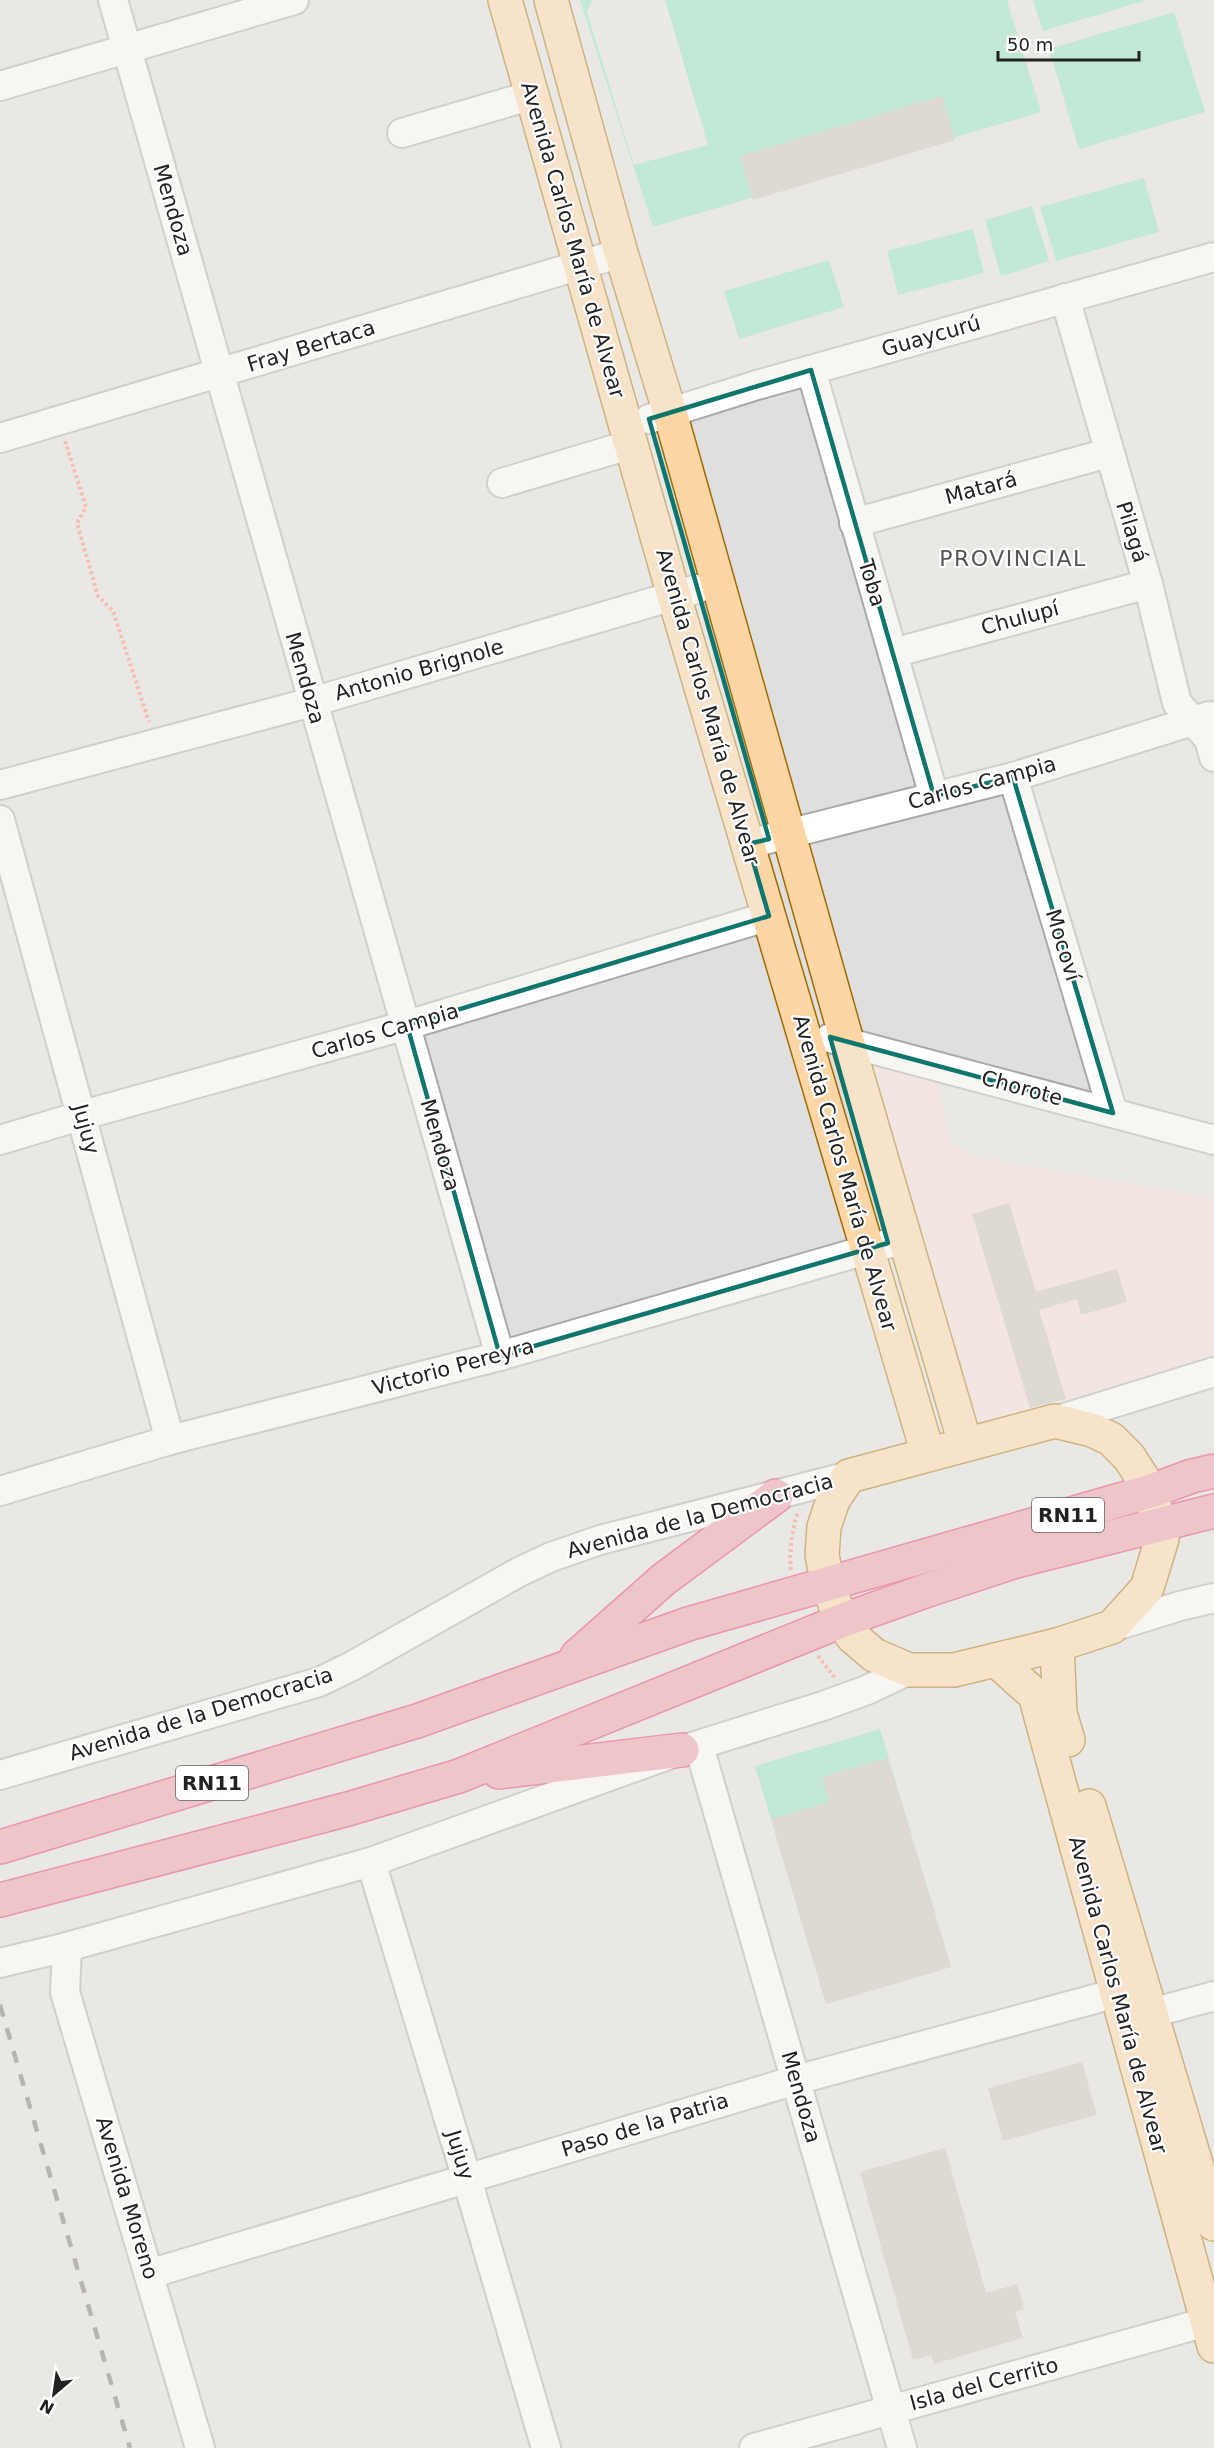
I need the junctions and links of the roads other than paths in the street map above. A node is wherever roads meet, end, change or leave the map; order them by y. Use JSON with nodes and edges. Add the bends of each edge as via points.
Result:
{"nodes":[{"id":1,"x":113,"y":0,"type":"edge"},
{"id":2,"x":294,"y":0,"type":"edge"},
{"id":3,"x":505,"y":0,"type":"edge"},
{"id":4,"x":528,"y":0,"type":"edge"},
{"id":5,"x":551,"y":0,"type":"edge"},
{"id":6,"x":127,"y":49,"type":"junction"},
{"id":7,"x":0,"y":86,"type":"edge"},
{"id":8,"x":533,"y":95,"type":"junction"},
{"id":9,"x":402,"y":133,"type":"dead end"},
{"id":10,"x":1214,"y":256,"type":"edge"},
{"id":11,"x":601,"y":259,"type":"junction"},
{"id":12,"x":1065,"y":298,"type":"junction"},
{"id":13,"x":812,"y":370,"type":"junction"},
{"id":14,"x":220,"y":374,"type":"junction"},
{"id":15,"x":650,"y":426,"type":"junction"},
{"id":16,"x":0,"y":438,"type":"edge"},
{"id":17,"x":1108,"y":453,"type":"junction"},
{"id":18,"x":502,"y":483,"type":"dead end"},
{"id":19,"x":854,"y":523,"type":"junction"},
{"id":20,"x":1148,"y":584,"type":"junction"},
{"id":21,"x":686,"y":592,"type":"junction"},
{"id":22,"x":893,"y":653,"type":"junction"},
{"id":23,"x":312,"y":702,"type":"junction"},
{"id":24,"x":1203,"y":718,"type":"edge"},
{"id":25,"x":1214,"y":756,"type":"edge"},
{"id":26,"x":1013,"y":777,"type":"junction"},
{"id":27,"x":0,"y":785,"type":"edge"},
{"id":28,"x":934,"y":796,"type":"junction"},
{"id":29,"x":0,"y":820,"type":"edge"},
{"id":30,"x":769,"y":839,"type":"junction"},
{"id":31,"x":769,"y":916,"type":"junction"},
{"id":32,"x":406,"y":1026,"type":"junction"},
{"id":33,"x":838,"y":1039,"type":"junction"},
{"id":34,"x":1113,"y":1113,"type":"junction"},
{"id":35,"x":83,"y":1115,"type":"junction"},
{"id":36,"x":0,"y":1140,"type":"edge"},
{"id":37,"x":1214,"y":1140,"type":"edge"},
{"id":38,"x":886,"y":1244,"type":"junction"},
{"id":39,"x":910,"y":1325,"type":"junction"},
{"id":40,"x":500,"y":1356,"type":"junction"},
{"id":41,"x":1214,"y":1372,"type":"edge"},
{"id":42,"x":955,"y":1410,"type":"junction"},
{"id":43,"x":916,"y":1412,"type":"junction"},
{"id":44,"x":1055,"y":1421,"type":"junction"},
{"id":45,"x":170,"y":1440,"type":"junction"},
{"id":46,"x":965,"y":1443,"type":"junction"},
{"id":47,"x":928,"y":1454,"type":"junction"},
{"id":48,"x":1214,"y":1471,"type":"edge"},
{"id":49,"x":849,"y":1476,"type":"junction"},
{"id":50,"x":0,"y":1491,"type":"edge"},
{"id":51,"x":1151,"y":1491,"type":"junction"},
{"id":52,"x":776,"y":1496,"type":"junction"},
{"id":53,"x":1214,"y":1511,"type":"edge"},
{"id":54,"x":1158,"y":1524,"type":"junction"},
{"id":55,"x":828,"y":1584,"type":"junction"},
{"id":56,"x":1214,"y":1598,"type":"edge"},
{"id":57,"x":841,"y":1621,"type":"junction"},
{"id":58,"x":1112,"y":1627,"type":"junction"},
{"id":59,"x":1057,"y":1645,"type":"junction"},
{"id":60,"x":996,"y":1660,"type":"junction"},
{"id":61,"x":565,"y":1667,"type":"junction"},
{"id":62,"x":909,"y":1670,"type":"junction"},
{"id":63,"x":691,"y":1748,"type":"junction"},
{"id":64,"x":0,"y":1775,"type":"edge"},
{"id":65,"x":459,"y":1776,"type":"junction"},
{"id":66,"x":3,"y":1846,"type":"edge"},
{"id":67,"x":371,"y":1862,"type":"junction"},
{"id":68,"x":9,"y":1898,"type":"edge"},
{"id":69,"x":67,"y":1947,"type":"junction"},
{"id":70,"x":0,"y":1963,"type":"edge"},
{"id":71,"x":1214,"y":1996,"type":"edge"},
{"id":72,"x":1138,"y":1997,"type":"junction"},
{"id":73,"x":796,"y":2080,"type":"junction"},
{"id":74,"x":467,"y":2179,"type":"junction"},
{"id":75,"x":1214,"y":2224,"type":"edge"},
{"id":76,"x":150,"y":2274,"type":"junction"},
{"id":77,"x":1212,"y":2329,"type":"edge"},
{"id":78,"x":891,"y":2409,"type":"junction"},
{"id":79,"x":200,"y":2448,"type":"edge"},
{"id":80,"x":546,"y":2448,"type":"edge"},
{"id":81,"x":754,"y":2448,"type":"edge"},
{"id":82,"x":902,"y":2448,"type":"edge"}],
"edges":[{"from":1,"to":6,"type":"street","name":"Mendoza"},
{"from":2,"to":6,"type":"street"},
{"from":3,"to":8,"type":"main road","name":"Avenida Carlos María de Alvear"},
{"from":4,"to":11,"type":"main road","name":"Avenida Carlos María de Alvear"},
{"from":5,"to":11,"type":"main road","name":"Avenida Carlos María de Alvear"},
{"from":6,"to":7,"type":"street"},
{"from":6,"to":14,"type":"street","name":"Mendoza"},
{"from":8,"to":9,"type":"street"},
{"from":8,"to":11,"type":"main road","name":"Avenida Carlos María de Alvear"},
{"from":10,"to":12,"type":"street","name":"Guaycurú"},
{"from":11,"to":14,"type":"street","name":"Fray Bertaca"},
{"from":11,"to":15,"type":"main road","name":"Avenida Carlos María de Alvear"},
{"from":11,"to":15,"type":"main road","name":"Avenida Carlos María de Alvear"},
{"from":12,"to":13,"type":"street","name":"Guaycurú"},
{"from":12,"to":17,"type":"street","name":"Pilagá"},
{"from":13,"to":15,"type":"street","name":"Guaycurú"},
{"from":13,"to":19,"type":"street","name":"Toba"},
{"from":14,"to":16,"type":"street","name":"Fray Bertaca"},
{"from":14,"to":23,"type":"street","name":"Mendoza"},
{"from":15,"to":18,"type":"street","name":"Guaycurú"},
{"from":15,"to":21,"type":"main road","name":"Avenida Carlos María de Alvear"},
{"from":15,"to":30,"type":"main road","name":"Avenida Carlos María de Alvear"},
{"from":17,"to":19,"type":"street","name":"Matará"},
{"from":17,"to":20,"type":"street","name":"Pilagá"},
{"from":19,"to":22,"type":"street","name":"Toba"},
{"from":20,"to":22,"type":"street","name":"Chulupí"},
{"from":20,"to":24,"type":"street","name":"Pilagá","via":[[1177,703]]},
{"from":21,"to":23,"type":"street","name":"Antonio Brignole"},
{"from":21,"to":30,"type":"main road","name":"Avenida Carlos María de Alvear"},
{"from":22,"to":28,"type":"street","name":"Toba"},
{"from":23,"to":27,"type":"street","name":"Antonio Brignole"},
{"from":23,"to":32,"type":"street","name":"Mendoza"},
{"from":24,"to":25,"type":"street","name":"Pilagá"},
{"from":24,"to":26,"type":"street","name":"Carlos Campia"},
{"from":26,"to":28,"type":"street","name":"Carlos Campia"},
{"from":26,"to":34,"type":"street","name":"Mocoví"},
{"from":28,"to":30,"type":"street","name":"Carlos Campia"},
{"from":29,"to":35,"type":"street","name":"Jujuy"},
{"from":30,"to":31,"type":"main road","name":"Avenida Carlos María de Alvear"},
{"from":30,"to":33,"type":"main road","name":"Avenida Carlos María de Alvear"},
{"from":31,"to":32,"type":"street","name":"Carlos Campia"},
{"from":31,"to":38,"type":"main road","name":"Avenida Carlos María de Alvear"},
{"from":32,"to":35,"type":"street","name":"Carlos Campia"},
{"from":32,"to":40,"type":"street","name":"Mendoza"},
{"from":33,"to":34,"type":"street","name":"Chorote"},
{"from":33,"to":38,"type":"main road","name":"Avenida Carlos María de Alvear"},
{"from":34,"to":37,"type":"street","name":"Chorote"},
{"from":35,"to":36,"type":"street","name":"Carlos Campia"},
{"from":35,"to":45,"type":"street","name":"Jujuy"},
{"from":38,"to":39,"type":"main road","name":"Avenida Carlos María de Alvear"},
{"from":38,"to":40,"type":"street","name":"Victorio Pereyra"},
{"from":38,"to":42,"type":"main road","name":"Avenida Carlos María de Alvear"},
{"from":38,"to":43,"type":"main road","name":"Avenida Carlos María de Alvear"},
{"from":39,"to":42,"type":"main road","name":"Avenida Carlos María de Alvear"},
{"from":39,"to":43,"type":"main road","name":"Avenida Carlos María de Alvear"},
{"from":40,"to":45,"type":"street","name":"Victorio Pereyra"},
{"from":41,"to":44,"type":"street","name":"Avenida de la Democracia"},
{"from":42,"to":46,"type":"main road","name":"Avenida Carlos María de Alvear"},
{"from":43,"to":47,"type":"main road","name":"Avenida Carlos María de Alvear"},
{"from":44,"to":46,"type":"main road","name":"Avenida de la Democracia"},
{"from":44,"to":51,"type":"main road","via":[[1111,1439],[1129,1456]]},
{"from":45,"to":50,"type":"street","name":"Victorio Pereyra"},
{"from":46,"to":47,"type":"main road","name":"Avenida de la Democracia"},
{"from":47,"to":49,"type":"main road","name":"Avenida de la Democracia"},
{"from":48,"to":51,"type":"highway","number":"RN11"},
{"from":49,"to":52,"type":"street","name":"Avenida de la Democracia"},
{"from":49,"to":55,"type":"main road","via":[[833,1500],[824,1527],[822,1555]]},
{"from":51,"to":54,"type":"main road"},
{"from":51,"to":55,"type":"highway","number":"RN11"},
{"from":52,"to":61,"type":"highway","via":[[664,1579]]},
{"from":52,"to":64,"type":"street","name":"Avenida de la Democracia","via":[[600,1540],[551,1557],[319,1682]]},
{"from":53,"to":54,"type":"highway","number":"RN11"},
{"from":54,"to":57,"type":"highway","number":"RN11","via":[[1016,1560]]},
{"from":54,"to":58,"type":"main road","via":[[1162,1539],[1147,1588]]},
{"from":55,"to":57,"type":"main road"},
{"from":55,"to":61,"type":"highway","number":"RN11","via":[[688,1624]]},
{"from":56,"to":58,"type":"street"},
{"from":57,"to":62,"type":"main road","via":[[874,1655]]},
{"from":57,"to":65,"type":"highway","number":"RN11"},
{"from":58,"to":59,"type":"main road"},
{"from":59,"to":60,"type":"main road"},
{"from":59,"to":72,"type":"main road","name":"Avenida Carlos María de Alvear","via":[[1060,1713]]},
{"from":60,"to":62,"type":"main road","via":[[954,1670]]},
{"from":60,"to":72,"type":"main road","name":"Avenida Carlos María de Alvear","via":[[1035,1695]]},
{"from":61,"to":66,"type":"highway","number":"RN11","via":[[417,1721]]},
{"from":62,"to":63,"type":"street","via":[[823,1706]]},
{"from":63,"to":65,"type":"highway"},
{"from":63,"to":67,"type":"street"},
{"from":63,"to":73,"type":"street","name":"Mendoza"},
{"from":65,"to":68,"type":"highway","number":"RN11"},
{"from":67,"to":69,"type":"street"},
{"from":67,"to":74,"type":"street","name":"Jujuy"},
{"from":69,"to":70,"type":"street"},
{"from":69,"to":76,"type":"street","name":"Avenida Moreno","via":[[65,1992]]},
{"from":71,"to":72,"type":"street","name":"Paso de la Patria"},
{"from":72,"to":73,"type":"street","name":"Paso de la Patria"},
{"from":72,"to":75,"type":"main road","name":"Avenida Carlos María de Alvear"},
{"from":72,"to":77,"type":"main road","name":"Avenida Carlos María de Alvear"},
{"from":73,"to":74,"type":"street","name":"Paso de la Patria"},
{"from":73,"to":78,"type":"street","name":"Mendoza"},
{"from":74,"to":76,"type":"street","name":"Paso de la Patria"},
{"from":74,"to":80,"type":"street","name":"Jujuy"},
{"from":76,"to":79,"type":"street","name":"Avenida Moreno"},
{"from":77,"to":78,"type":"street","name":"Isla del Cerrito"},
{"from":78,"to":81,"type":"street","name":"Isla del Cerrito"},
{"from":78,"to":82,"type":"street","name":"Mendoza"}]}
